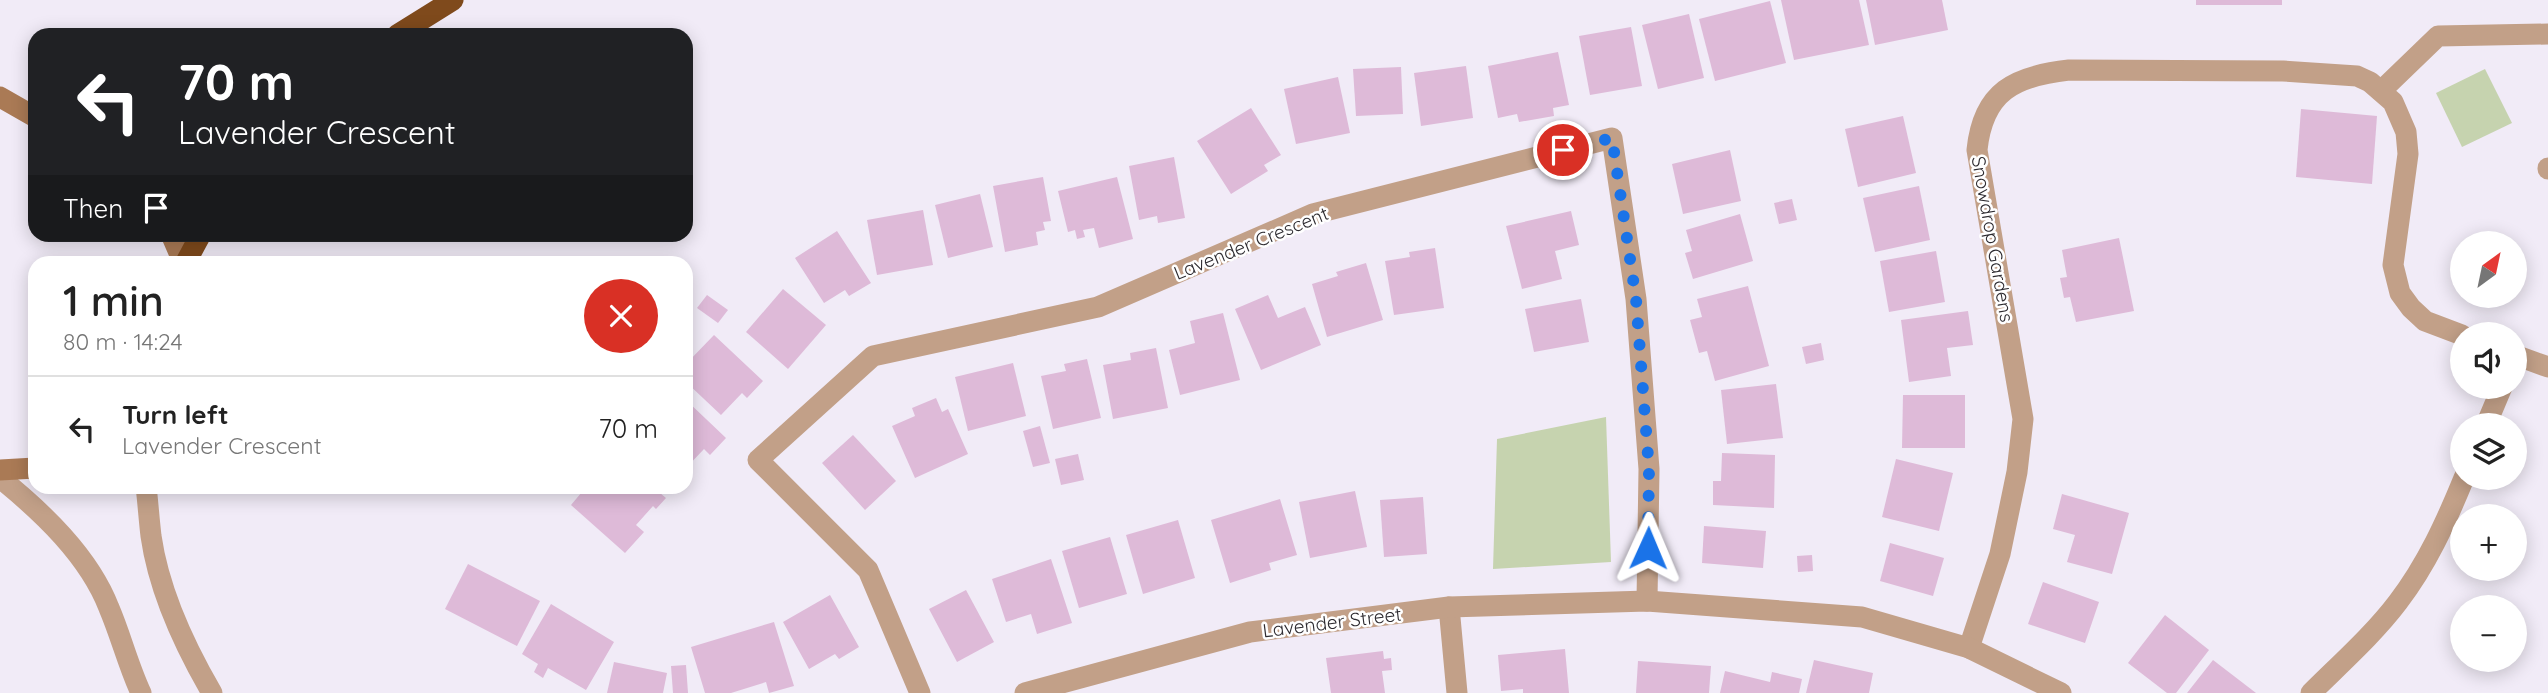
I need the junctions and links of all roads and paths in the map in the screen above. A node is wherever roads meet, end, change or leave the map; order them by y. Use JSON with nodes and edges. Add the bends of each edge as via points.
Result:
{"nodes":[{"id":1,"x":453,"y":0,"type":"edge"},
{"id":2,"x":408,"y":28,"type":"edge"},
{"id":3,"x":2548,"y":34,"type":"edge"},
{"id":4,"x":2381,"y":91,"type":"junction"},
{"id":5,"x":0,"y":97,"type":"edge"},
{"id":6,"x":28,"y":113,"type":"edge"},
{"id":7,"x":0,"y":114,"type":"edge"},
{"id":8,"x":28,"y":116,"type":"edge"},
{"id":9,"x":2450,"y":330,"type":"edge"},
{"id":10,"x":2527,"y":359,"type":"edge"},
{"id":11,"x":2548,"y":367,"type":"edge"},
{"id":12,"x":28,"y":468,"type":"edge"},
{"id":13,"x":0,"y":470,"type":"edge"},
{"id":14,"x":0,"y":478,"type":"edge"},
{"id":15,"x":2459,"y":490,"type":"edge"},
{"id":16,"x":147,"y":494,"type":"edge"},
{"id":17,"x":1647,"y":601,"type":"junction"},
{"id":18,"x":1449,"y":607,"type":"junction"},
{"id":19,"x":1969,"y":648,"type":"junction"},
{"id":20,"x":141,"y":693,"type":"edge"},
{"id":21,"x":212,"y":693,"type":"edge"},
{"id":22,"x":920,"y":693,"type":"edge"},
{"id":23,"x":1025,"y":693,"type":"edge"},
{"id":24,"x":1457,"y":693,"type":"edge"},
{"id":25,"x":2061,"y":693,"type":"edge"},
{"id":26,"x":2311,"y":693,"type":"edge"}],
"edges":[{"from":1,"to":2,"type":"highway"},
{"from":3,"to":4,"type":"street","via":[[2438,36]]},
{"from":4,"to":9,"type":"street","name":"Snowdrop Gardens","via":[[2393,102],[2406,132],[2395,280],[2400,293],[2425,321]]},
{"from":4,"to":19,"type":"street","name":"Snowdrop Gardens","via":[[2357,76],[2345,75],[2069,69],[2025,79],[1994,99],[1982,122],[1977,150],[2024,419],[2000,554]]},
{"from":5,"to":6,"type":"street"},
{"from":7,"to":8,"type":"street"},
{"from":10,"to":11,"type":"street"},
{"from":12,"to":13,"type":"street"},
{"from":14,"to":20,"type":"street","via":[[76,551],[108,605]]},
{"from":15,"to":26,"type":"street","via":[[2442,532],[2396,604]]},
{"from":16,"to":21,"type":"street","via":[[151,537],[168,604]]},
{"from":17,"to":18,"type":"street","name":"Lavender Street"},
{"from":17,"to":19,"type":"street","name":"Lavender Street","via":[[1862,617]]},
{"from":17,"to":22,"type":"street","name":"Lavender Crescent","via":[[1648,456],[1636,299],[1612,138],[1313,214],[1098,307],[873,356],[758,460],[869,570]]},
{"from":18,"to":23,"type":"street","name":"Lavender Street","via":[[1250,632]]},
{"from":18,"to":24,"type":"street"},
{"from":19,"to":25,"type":"street","name":"Lavender Street"}]}
